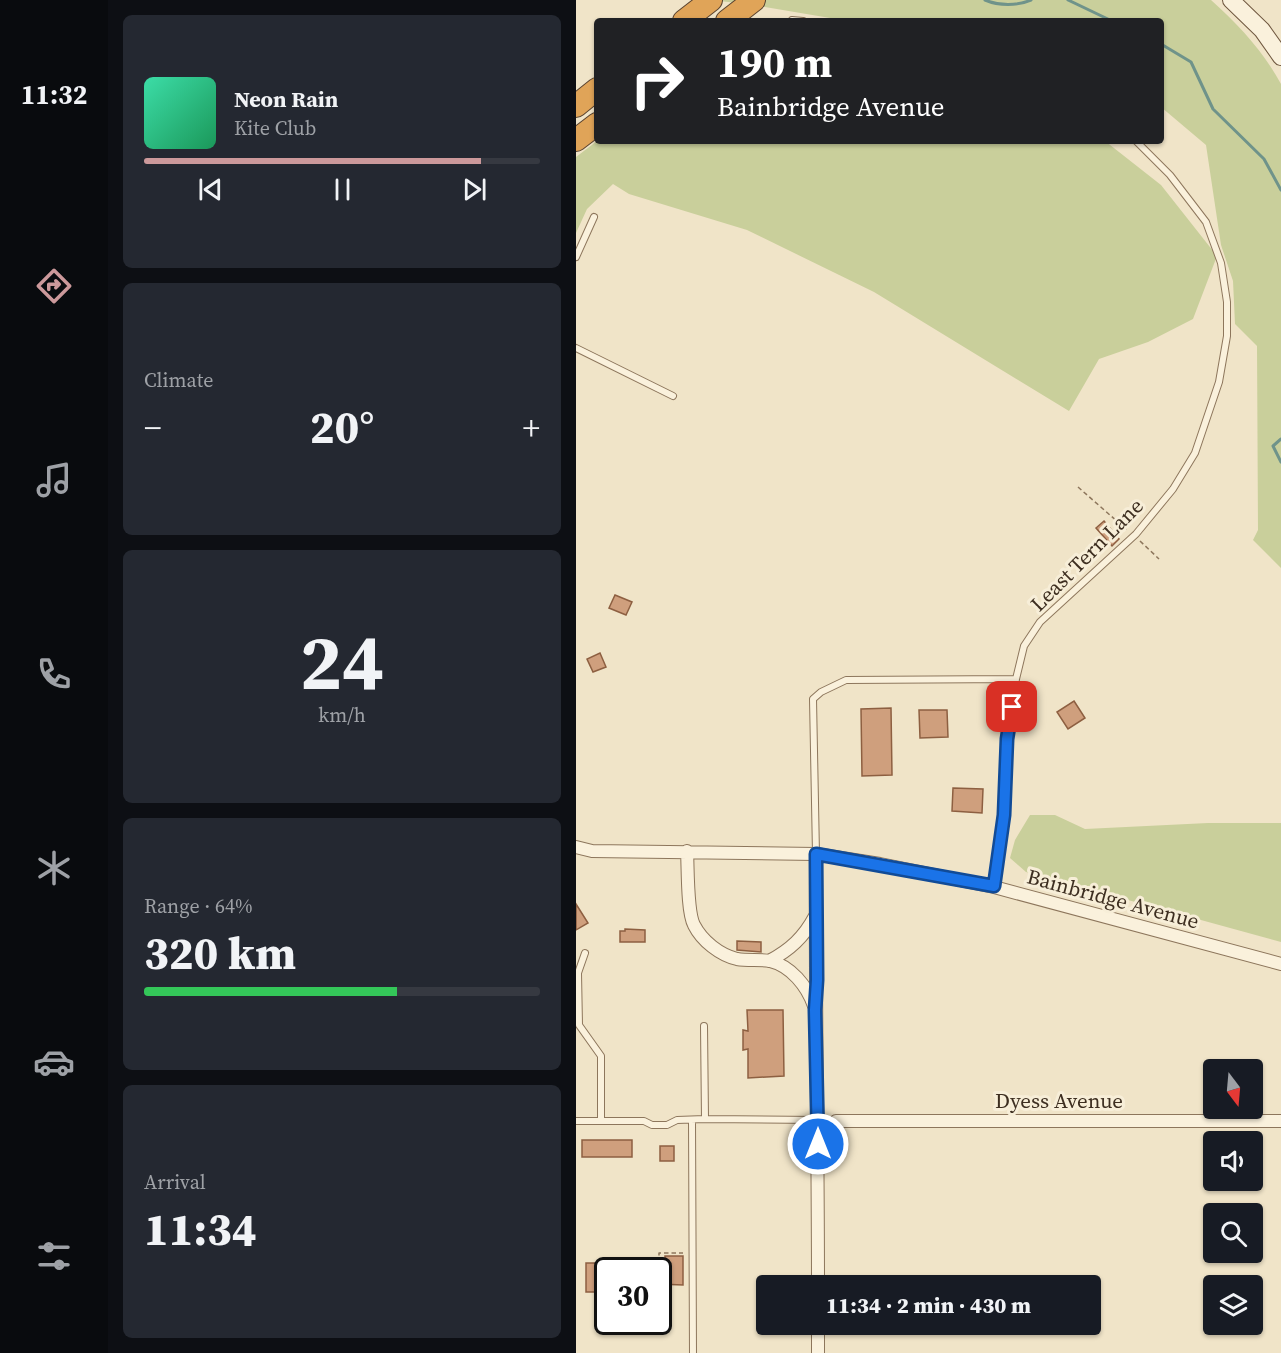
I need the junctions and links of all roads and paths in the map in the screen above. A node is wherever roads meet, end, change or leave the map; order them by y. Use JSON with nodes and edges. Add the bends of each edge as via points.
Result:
{"nodes":[{"id":1,"x":711,"y":0,"type":"edge"},
{"id":2,"x":754,"y":0,"type":"edge"},
{"id":3,"x":1231,"y":0,"type":"edge"},
{"id":4,"x":688,"y":18,"type":"edge"},
{"id":5,"x":731,"y":18,"type":"edge"},
{"id":6,"x":1281,"y":57,"type":"edge"},
{"id":7,"x":594,"y":92,"type":"edge"},
{"id":8,"x":576,"y":106,"type":"edge"},
{"id":9,"x":594,"y":126,"type":"edge"},
{"id":10,"x":576,"y":140,"type":"edge"},
{"id":11,"x":1139,"y":144,"type":"edge"},
{"id":12,"x":594,"y":217,"type":"dead end"},
{"id":13,"x":576,"y":257,"type":"edge"},
{"id":14,"x":576,"y":348,"type":"edge"},
{"id":15,"x":673,"y":396,"type":"dead end"},
{"id":16,"x":1078,"y":487,"type":"dead end"},
{"id":17,"x":1134,"y":536,"type":"junction"},
{"id":18,"x":1160,"y":559,"type":"dead end"},
{"id":19,"x":1016,"y":679,"type":"junction"},
{"id":20,"x":576,"y":849,"type":"edge"},
{"id":21,"x":592,"y":851,"type":"junction"},
{"id":22,"x":687,"y":851,"type":"junction"},
{"id":23,"x":816,"y":854,"type":"junction"},
{"id":24,"x":576,"y":856,"type":"edge"},
{"id":25,"x":994,"y":886,"type":"junction"},
{"id":26,"x":816,"y":915,"type":"junction"},
{"id":27,"x":585,"y":953,"type":"dead end"},
{"id":28,"x":769,"y":961,"type":"junction"},
{"id":29,"x":1281,"y":964,"type":"edge"},
{"id":30,"x":815,"y":1010,"type":"junction"},
{"id":31,"x":704,"y":1026,"type":"dead end"},
{"id":32,"x":705,"y":1119,"type":"junction"},
{"id":33,"x":692,"y":1120,"type":"junction"},
{"id":34,"x":818,"y":1120,"type":"junction"},
{"id":35,"x":1281,"y":1120,"type":"edge"},
{"id":36,"x":576,"y":1121,"type":"edge"},
{"id":37,"x":601,"y":1121,"type":"junction"},
{"id":38,"x":836,"y":1121,"type":"dead end"},
{"id":39,"x":693,"y":1253,"type":"junction"},
{"id":40,"x":659,"y":1257,"type":"edge"},
{"id":41,"x":818,"y":1275,"type":"edge"},
{"id":42,"x":818,"y":1335,"type":"edge"},
{"id":43,"x":693,"y":1353,"type":"edge"},
{"id":44,"x":818,"y":1353,"type":"edge"}],
"edges":[{"from":1,"to":4,"type":"highway"},
{"from":2,"to":5,"type":"highway"},
{"from":3,"to":6,"type":"street","via":[[1262,30]]},
{"from":7,"to":8,"type":"highway"},
{"from":9,"to":10,"type":"highway"},
{"from":11,"to":17,"type":"lane","name":"Least Tern Lane","via":[[1170,175],[1206,222],[1221,263],[1227,336],[1219,382],[1195,453],[1173,489]]},
{"from":12,"to":13,"type":"lane"},
{"from":14,"to":15,"type":"lane"},
{"from":16,"to":17,"type":"path"},
{"from":17,"to":18,"type":"path"},
{"from":17,"to":19,"type":"lane","name":"Least Tern Lane","via":[[1040,622],[1024,646]]},
{"from":19,"to":23,"type":"lane","via":[[846,680],[813,699]]},
{"from":19,"to":25,"type":"lane","name":"Least Tern Lane"},
{"from":20,"to":21,"type":"street","name":"Bainbridge Avenue"},
{"from":21,"to":22,"type":"street","name":"Bainbridge Avenue"},
{"from":21,"to":24,"type":"street"},
{"from":22,"to":23,"type":"street","name":"Bainbridge Avenue"},
{"from":22,"to":28,"type":"street","via":[[693,924],[720,952],[737,959]]},
{"from":23,"to":25,"type":"street","name":"Bainbridge Avenue"},
{"from":23,"to":26,"type":"street"},
{"from":25,"to":29,"type":"street","name":"Bainbridge Avenue"},
{"from":26,"to":28,"type":"street","via":[[792,947]]},
{"from":26,"to":30,"type":"street"},
{"from":27,"to":37,"type":"lane","via":[[578,973],[579,1025],[601,1056]]},
{"from":28,"to":30,"type":"street","via":[[790,971],[804,987]]},
{"from":30,"to":34,"type":"street"},
{"from":31,"to":32,"type":"lane"},
{"from":32,"to":33,"type":"lane"},
{"from":32,"to":34,"type":"lane"},
{"from":33,"to":37,"type":"lane","via":[[666,1125]]},
{"from":33,"to":39,"type":"lane"},
{"from":34,"to":41,"type":"street"},
{"from":35,"to":38,"type":"street","name":"Dyess Avenue"},
{"from":36,"to":37,"type":"lane"},
{"from":39,"to":40,"type":"path","via":[[659,1253]]},
{"from":39,"to":43,"type":"lane"},
{"from":42,"to":44,"type":"street"}]}
